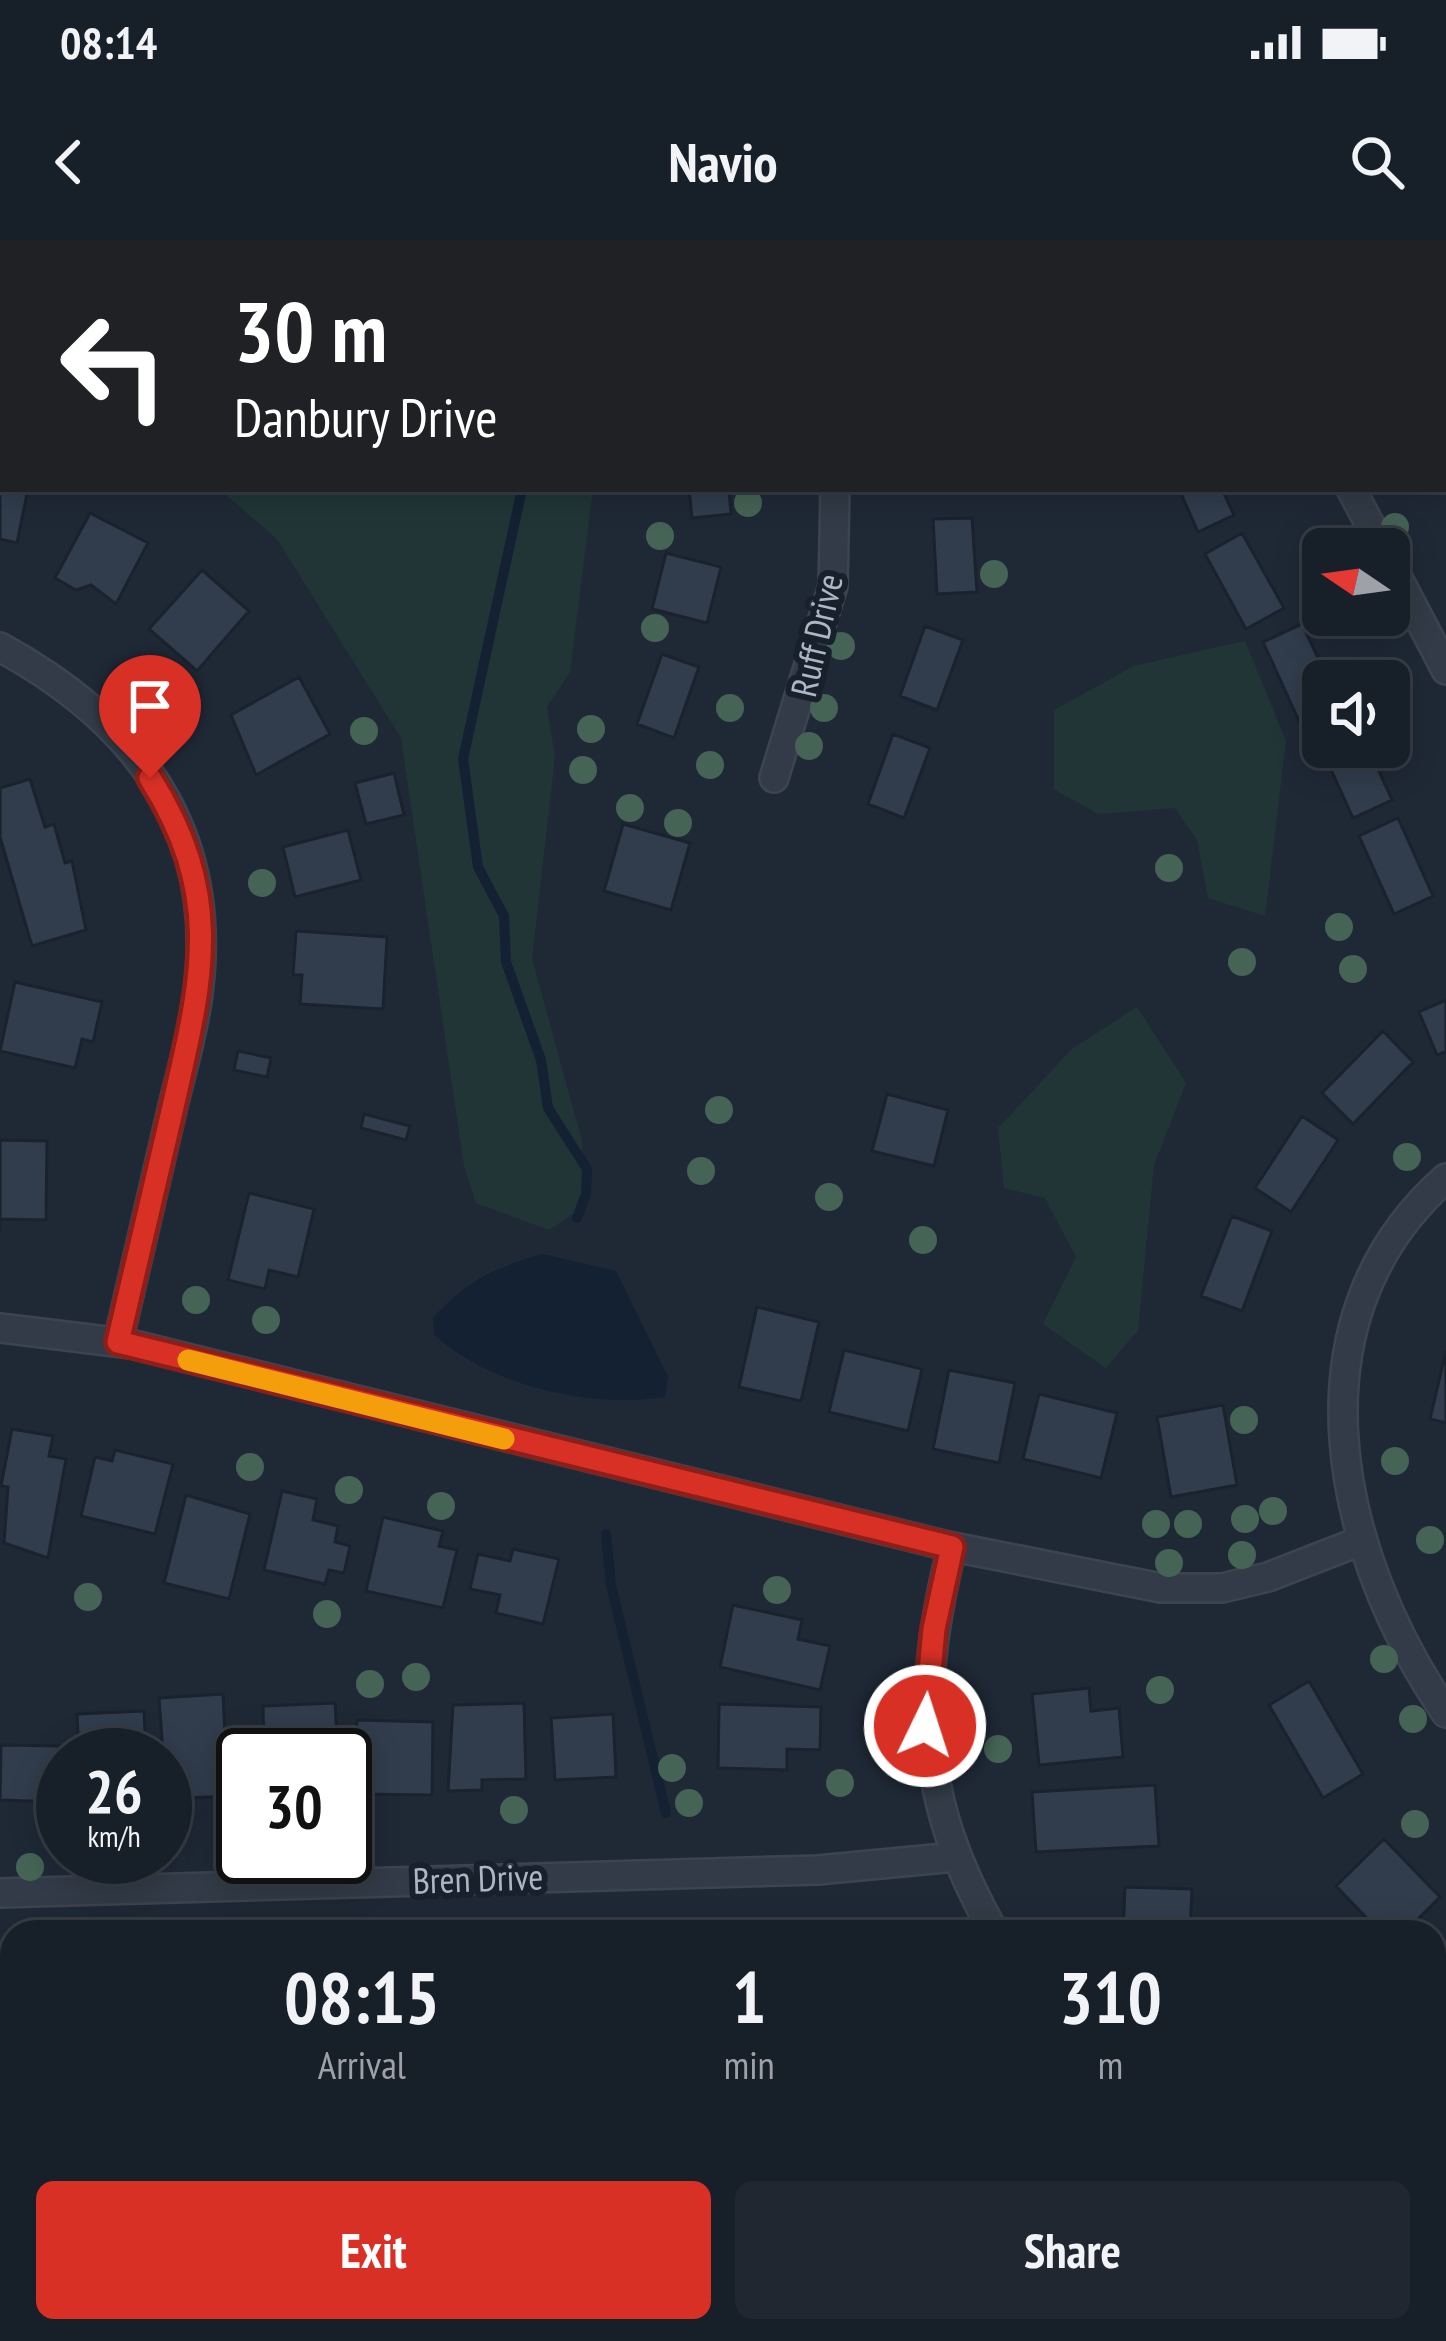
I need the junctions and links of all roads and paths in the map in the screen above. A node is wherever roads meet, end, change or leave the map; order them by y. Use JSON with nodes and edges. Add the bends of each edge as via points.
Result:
{"nodes":[{"id":1,"x":835,"y":492,"type":"edge"},
{"id":2,"x":1353,"y":492,"type":"edge"},
{"id":3,"x":1371,"y":528,"type":"edge"},
{"id":4,"x":1410,"y":601,"type":"edge"},
{"id":5,"x":0,"y":647,"type":"edge"},
{"id":6,"x":1446,"y":670,"type":"edge"},
{"id":7,"x":774,"y":778,"type":"dead end"},
{"id":8,"x":1446,"y":1178,"type":"edge"},
{"id":9,"x":0,"y":1328,"type":"edge"},
{"id":10,"x":118,"y":1342,"type":"junction"},
{"id":11,"x":1363,"y":1540,"type":"junction"},
{"id":12,"x":952,"y":1547,"type":"junction"},
{"id":13,"x":1446,"y":1713,"type":"edge"},
{"id":14,"x":955,"y":1857,"type":"junction"},
{"id":15,"x":0,"y":1893,"type":"edge"},
{"id":16,"x":988,"y":1920,"type":"edge"}],
"edges":[{"from":1,"to":7,"type":"street","name":"Ruff Drive","via":[[833,586]]},
{"from":2,"to":3,"type":"street"},
{"from":4,"to":6,"type":"street"},
{"from":5,"to":10,"type":"street","via":[[63,682],[131,748],[179,824],[200,899],[194,1024]]},
{"from":8,"to":11,"type":"street","via":[[1385,1246],[1354,1314],[1342,1411]]},
{"from":9,"to":10,"type":"street"},
{"from":10,"to":12,"type":"street"},
{"from":11,"to":12,"type":"street","via":[[1222,1588],[1161,1588]]},
{"from":11,"to":13,"type":"street","via":[[1392,1619]]},
{"from":12,"to":14,"type":"street","via":[[925,1726]]},
{"from":14,"to":15,"type":"street","name":"Bren Drive","via":[[818,1870]]},
{"from":14,"to":16,"type":"street"}]}
